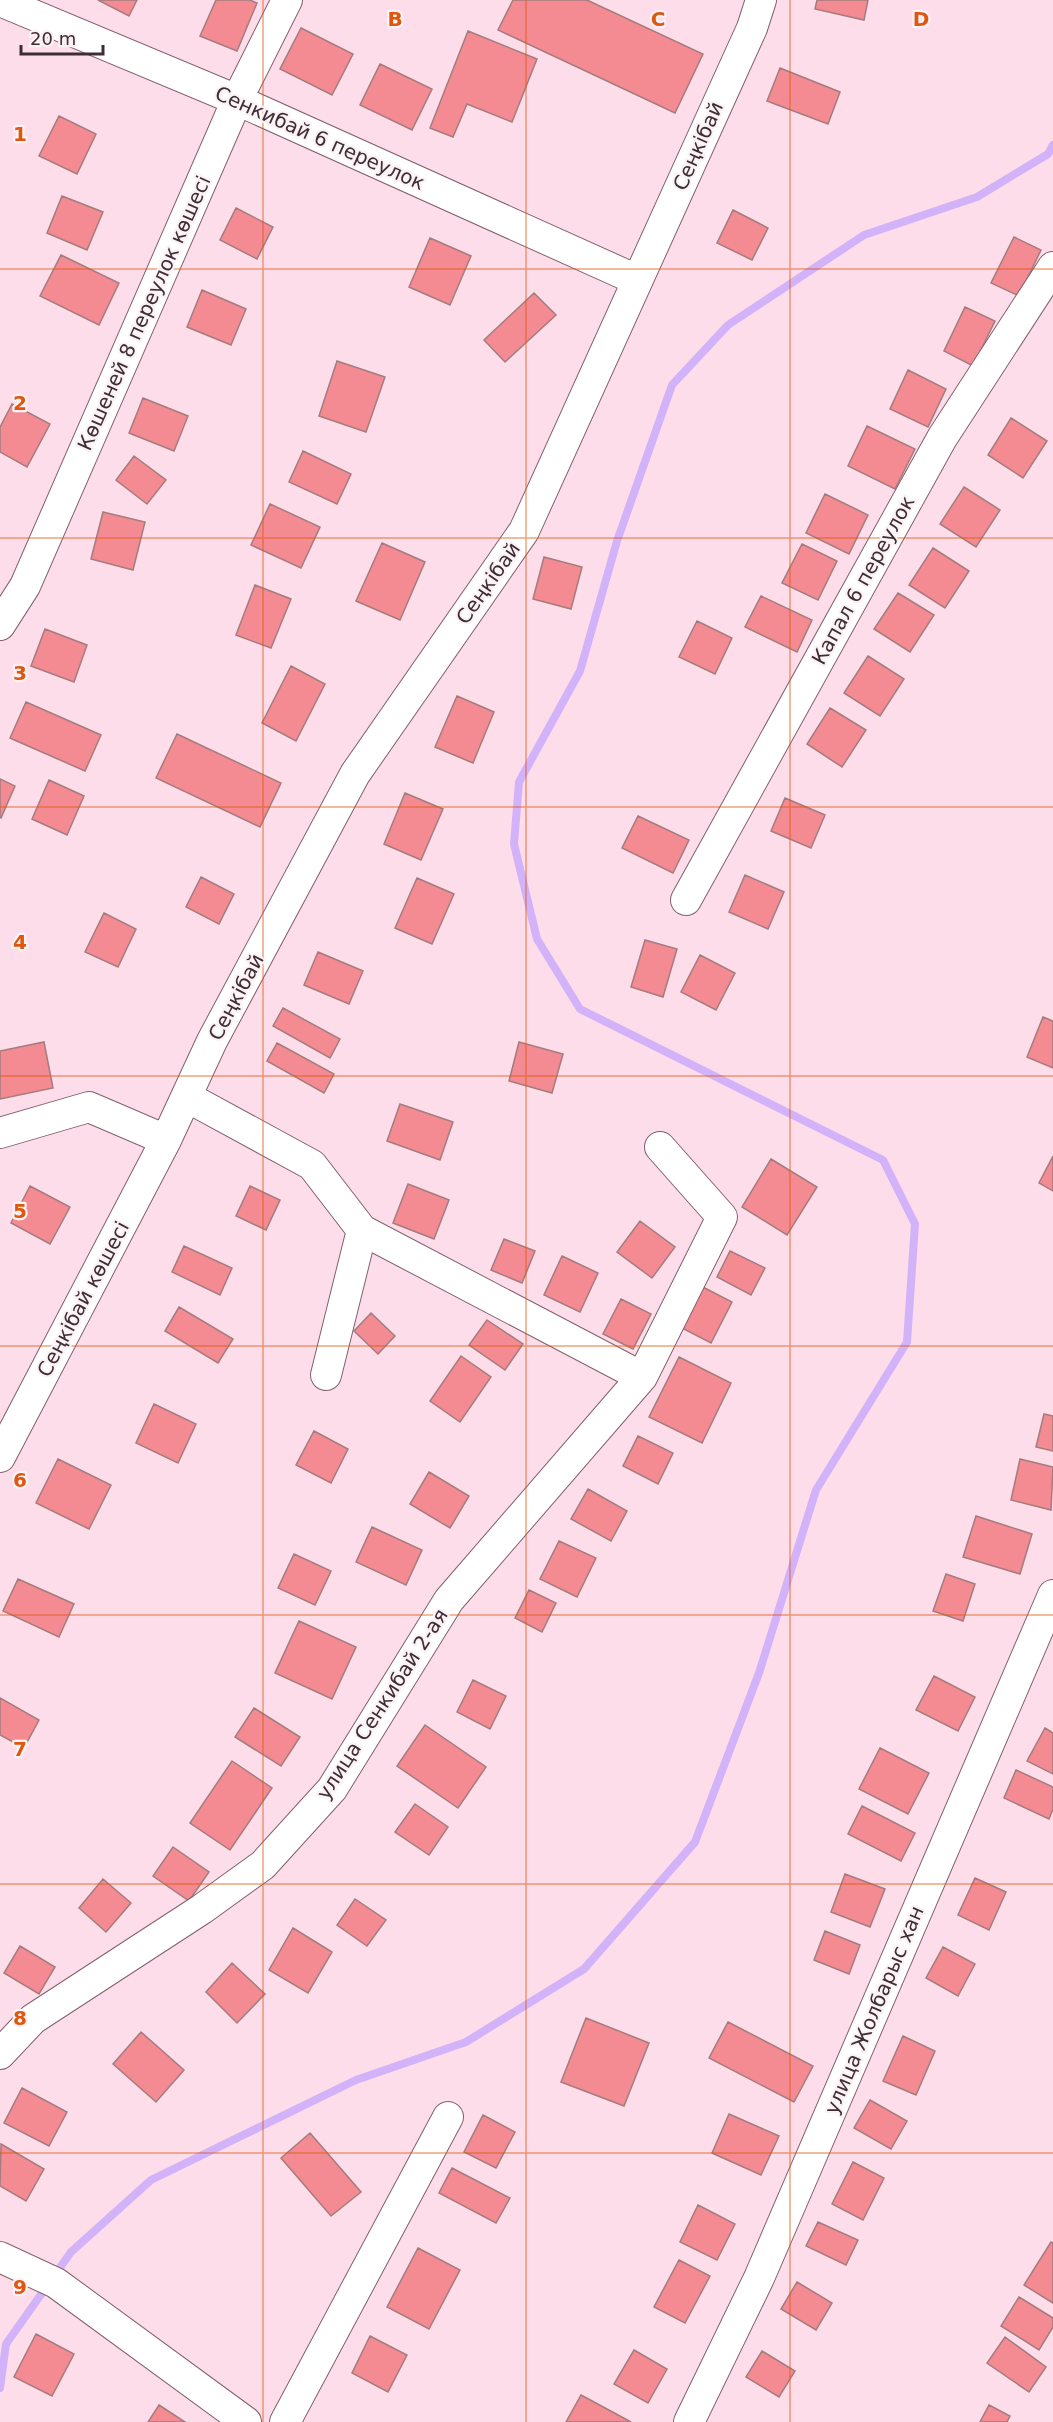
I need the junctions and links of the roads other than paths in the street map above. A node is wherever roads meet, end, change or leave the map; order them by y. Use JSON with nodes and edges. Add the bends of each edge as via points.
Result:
{"nodes":[{"id":1,"x":287,"y":0,"type":"edge"},
{"id":2,"x":761,"y":0,"type":"edge"},
{"id":3,"x":0,"y":1,"type":"edge"},
{"id":4,"x":237,"y":100,"type":"junction"},
{"id":5,"x":1053,"y":267,"type":"edge"},
{"id":6,"x":637,"y":280,"type":"junction"},
{"id":7,"x":0,"y":625,"type":"edge"},
{"id":8,"x":686,"y":900,"type":"dead end"},
{"id":9,"x":187,"y":1097,"type":"junction"},
{"id":10,"x":0,"y":1133,"type":"edge"},
{"id":11,"x":166,"y":1140,"type":"junction"},
{"id":12,"x":660,"y":1147,"type":"dead end"},
{"id":13,"x":362,"y":1230,"type":"junction"},
{"id":14,"x":326,"y":1375,"type":"dead end"},
{"id":15,"x":642,"y":1377,"type":"junction"},
{"id":16,"x":0,"y":1457,"type":"edge"},
{"id":17,"x":1053,"y":1595,"type":"edge"},
{"id":18,"x":0,"y":2054,"type":"edge"},
{"id":19,"x":448,"y":2117,"type":"dead end"},
{"id":20,"x":0,"y":2257,"type":"edge"},
{"id":21,"x":246,"y":2422,"type":"edge"},
{"id":22,"x":285,"y":2422,"type":"edge"},
{"id":23,"x":689,"y":2422,"type":"edge"}],
"edges":[{"from":1,"to":4,"type":"street","name":"Көшеней 8 переулок көшесі"},
{"from":2,"to":6,"type":"street","name":"Сеңкібай","via":[[752,28]]},
{"from":3,"to":4,"type":"street","name":"Сенкибай 6 переулок"},
{"from":4,"to":6,"type":"street","name":"Сенкибай 6 переулок"},
{"from":4,"to":7,"type":"street","name":"Көшеней 8 переулок көшесі","via":[[25,586]]},
{"from":5,"to":8,"type":"street","name":"Капал 6 переулок","via":[[942,438]]},
{"from":6,"to":9,"type":"street","name":"Сеңкібай","via":[[524,531],[355,774],[212,1041]]},
{"from":9,"to":11,"type":"street","name":"Сеңкібай"},
{"from":9,"to":13,"type":"street","via":[[312,1165]]},
{"from":10,"to":11,"type":"street","via":[[89,1107]]},
{"from":11,"to":16,"type":"street","name":"Сеңкібай көшесі"},
{"from":12,"to":15,"type":"street","name":"улица Сенкибай 2-ая","via":[[722,1217]]},
{"from":13,"to":14,"type":"street"},
{"from":13,"to":15,"type":"street"},
{"from":15,"to":18,"type":"street","name":"улица Сенкибай 2-ая","via":[[449,1600],[332,1788],[263,1864],[202,1910],[33,2019]]},
{"from":17,"to":23,"type":"street","name":"улица Жолбарыс хан","via":[[759,2278]]},
{"from":19,"to":22,"type":"street"},
{"from":20,"to":21,"type":"street","via":[[56,2283]]}]}
